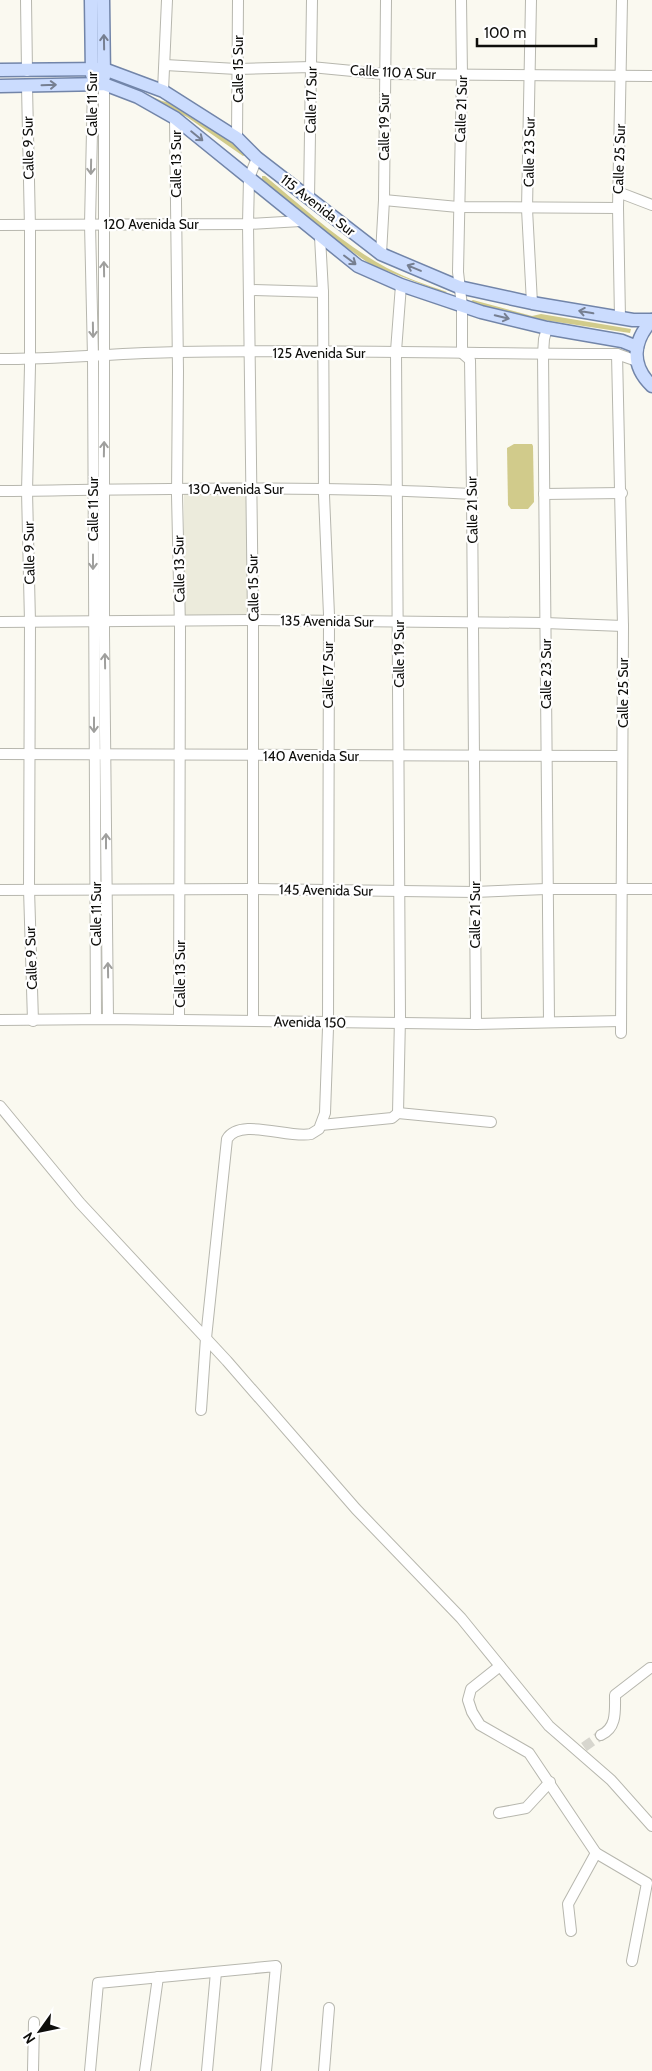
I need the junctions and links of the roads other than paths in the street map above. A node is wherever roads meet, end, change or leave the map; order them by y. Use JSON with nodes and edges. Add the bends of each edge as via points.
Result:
{"nodes":[{"id":1,"x":26,"y":0,"type":"edge"},
{"id":2,"x":91,"y":0,"type":"edge"},
{"id":3,"x":103,"y":0,"type":"edge"},
{"id":4,"x":167,"y":0,"type":"edge"},
{"id":5,"x":238,"y":0,"type":"edge"},
{"id":6,"x":312,"y":0,"type":"edge"},
{"id":7,"x":386,"y":0,"type":"edge"},
{"id":8,"x":461,"y":0,"type":"edge"},
{"id":9,"x":531,"y":0,"type":"edge"},
{"id":10,"x":622,"y":0,"type":"edge"},
{"id":11,"x":165,"y":65,"type":"junction"},
{"id":12,"x":311,"y":68,"type":"junction"},
{"id":13,"x":98,"y":69,"type":"junction"},
{"id":14,"x":237,"y":69,"type":"junction"},
{"id":15,"x":0,"y":70,"type":"edge"},
{"id":16,"x":27,"y":71,"type":"junction"},
{"id":17,"x":384,"y":74,"type":"junction"},
{"id":18,"x":462,"y":75,"type":"junction"},
{"id":19,"x":530,"y":75,"type":"junction"},
{"id":20,"x":622,"y":76,"type":"junction"},
{"id":21,"x":652,"y":76,"type":"edge"},
{"id":22,"x":98,"y":84,"type":"junction"},
{"id":23,"x":0,"y":86,"type":"edge"},
{"id":24,"x":27,"y":86,"type":"junction"},
{"id":25,"x":163,"y":91,"type":"junction"},
{"id":26,"x":176,"y":118,"type":"junction"},
{"id":27,"x":237,"y":138,"type":"junction"},
{"id":28,"x":257,"y":158,"type":"junction"},
{"id":29,"x":249,"y":178,"type":"junction"},
{"id":30,"x":618,"y":192,"type":"junction"},
{"id":31,"x":309,"y":199,"type":"junction"},
{"id":32,"x":384,"y":200,"type":"junction"},
{"id":33,"x":652,"y":205,"type":"edge"},
{"id":34,"x":458,"y":208,"type":"junction"},
{"id":35,"x":618,"y":208,"type":"junction"},
{"id":36,"x":528,"y":209,"type":"junction"},
{"id":37,"x":301,"y":221,"type":"junction"},
{"id":38,"x":176,"y":223,"type":"junction"},
{"id":39,"x":90,"y":224,"type":"junction"},
{"id":40,"x":103,"y":224,"type":"junction"},
{"id":41,"x":248,"y":224,"type":"junction"},
{"id":42,"x":0,"y":225,"type":"edge"},
{"id":43,"x":30,"y":225,"type":"junction"},
{"id":44,"x":320,"y":237,"type":"junction"},
{"id":45,"x":381,"y":254,"type":"junction"},
{"id":46,"x":401,"y":285,"type":"junction"},
{"id":47,"x":458,"y":286,"type":"junction"},
{"id":48,"x":250,"y":290,"type":"junction"},
{"id":49,"x":323,"y":292,"type":"junction"},
{"id":50,"x":532,"y":303,"type":"junction"},
{"id":51,"x":462,"y":306,"type":"junction"},
{"id":52,"x":620,"y":318,"type":"junction"},
{"id":53,"x":652,"y":320,"type":"edge"},
{"id":54,"x":547,"y":328,"type":"junction"},
{"id":55,"x":637,"y":348,"type":"junction"},
{"id":56,"x":177,"y":352,"type":"junction"},
{"id":57,"x":250,"y":352,"type":"junction"},
{"id":58,"x":322,"y":352,"type":"junction"},
{"id":59,"x":396,"y":353,"type":"junction"},
{"id":60,"x":462,"y":353,"type":"junction"},
{"id":61,"x":543,"y":354,"type":"junction"},
{"id":62,"x":618,"y":354,"type":"junction"},
{"id":63,"x":93,"y":357,"type":"junction"},
{"id":64,"x":105,"y":357,"type":"junction"},
{"id":65,"x":0,"y":359,"type":"edge"},
{"id":66,"x":30,"y":359,"type":"junction"},
{"id":67,"x":637,"y":361,"type":"junction"},
{"id":68,"x":652,"y":386,"type":"edge"},
{"id":69,"x":251,"y":489,"type":"junction"},
{"id":70,"x":325,"y":489,"type":"junction"},
{"id":71,"x":92,"y":490,"type":"junction"},
{"id":72,"x":104,"y":490,"type":"junction"},
{"id":73,"x":177,"y":490,"type":"junction"},
{"id":74,"x":398,"y":490,"type":"junction"},
{"id":75,"x":0,"y":491,"type":"edge"},
{"id":76,"x":27,"y":491,"type":"junction"},
{"id":77,"x":622,"y":493,"type":"junction"},
{"id":78,"x":472,"y":494,"type":"junction"},
{"id":79,"x":544,"y":494,"type":"junction"},
{"id":80,"x":94,"y":620,"type":"junction"},
{"id":81,"x":105,"y":620,"type":"junction"},
{"id":82,"x":180,"y":620,"type":"junction"},
{"id":83,"x":253,"y":620,"type":"junction"},
{"id":84,"x":0,"y":622,"type":"edge"},
{"id":85,"x":30,"y":622,"type":"junction"},
{"id":86,"x":328,"y":622,"type":"junction"},
{"id":87,"x":399,"y":623,"type":"junction"},
{"id":88,"x":473,"y":623,"type":"junction"},
{"id":89,"x":545,"y":623,"type":"junction"},
{"id":90,"x":623,"y":626,"type":"junction"},
{"id":91,"x":30,"y":753,"type":"junction"},
{"id":92,"x":94,"y":753,"type":"junction"},
{"id":93,"x":106,"y":753,"type":"junction"},
{"id":94,"x":0,"y":754,"type":"edge"},
{"id":95,"x":180,"y":755,"type":"junction"},
{"id":96,"x":254,"y":755,"type":"junction"},
{"id":97,"x":327,"y":756,"type":"junction"},
{"id":98,"x":399,"y":756,"type":"junction"},
{"id":99,"x":474,"y":756,"type":"junction"},
{"id":100,"x":622,"y":756,"type":"junction"},
{"id":101,"x":547,"y":757,"type":"junction"},
{"id":102,"x":29,"y":889,"type":"junction"},
{"id":103,"x":101,"y":889,"type":"junction"},
{"id":104,"x":180,"y":889,"type":"junction"},
{"id":105,"x":253,"y":889,"type":"junction"},
{"id":106,"x":546,"y":889,"type":"junction"},
{"id":107,"x":652,"y":889,"type":"edge"},
{"id":108,"x":0,"y":890,"type":"edge"},
{"id":109,"x":328,"y":890,"type":"junction"},
{"id":110,"x":621,"y":890,"type":"junction"},
{"id":111,"x":400,"y":891,"type":"junction"},
{"id":112,"x":475,"y":892,"type":"junction"},
{"id":113,"x":96,"y":1019,"type":"junction"},
{"id":114,"x":108,"y":1019,"type":"junction"},
{"id":115,"x":0,"y":1020,"type":"edge"},
{"id":116,"x":179,"y":1020,"type":"junction"},
{"id":117,"x":252,"y":1020,"type":"junction"},
{"id":118,"x":32,"y":1021,"type":"junction"},
{"id":119,"x":548,"y":1021,"type":"junction"},
{"id":120,"x":621,"y":1021,"type":"junction"},
{"id":121,"x":400,"y":1022,"type":"junction"},
{"id":122,"x":328,"y":1023,"type":"junction"},
{"id":123,"x":476,"y":1024,"type":"junction"},
{"id":124,"x":621,"y":1033,"type":"dead end"},
{"id":125,"x":0,"y":1106,"type":"edge"},
{"id":126,"x":398,"y":1113,"type":"junction"},
{"id":127,"x":491,"y":1122,"type":"dead end"},
{"id":128,"x":321,"y":1125,"type":"junction"},
{"id":129,"x":206,"y":1338,"type":"junction"},
{"id":130,"x":201,"y":1410,"type":"dead end"},
{"id":131,"x":500,"y":1666,"type":"junction"},
{"id":132,"x":652,"y":1668,"type":"edge"},
{"id":133,"x":601,"y":1735,"type":"tunnel mouth"},
{"id":134,"x":550,"y":1782,"type":"junction"},
{"id":135,"x":499,"y":1813,"type":"dead end"},
{"id":136,"x":652,"y":1826,"type":"edge"},
{"id":137,"x":596,"y":1853,"type":"junction"},
{"id":138,"x":571,"y":1931,"type":"dead end"},
{"id":139,"x":632,"y":1961,"type":"dead end"},
{"id":140,"x":216,"y":1972,"type":"junction"},
{"id":141,"x":158,"y":1977,"type":"junction"},
{"id":142,"x":329,"y":2008,"type":"dead end"},
{"id":143,"x":34,"y":2022,"type":"dead end"},
{"id":144,"x":33,"y":2071,"type":"edge"},
{"id":145,"x":90,"y":2071,"type":"edge"},
{"id":146,"x":144,"y":2071,"type":"edge"},
{"id":147,"x":207,"y":2071,"type":"edge"},
{"id":148,"x":266,"y":2071,"type":"edge"},
{"id":149,"x":324,"y":2071,"type":"edge"}],
"edges":[{"from":1,"to":16,"type":"street"},
{"from":2,"to":13,"type":"main road","name":"Calle 11 Sur"},
{"from":13,"to":3,"type":"main road","name":"Calle 11 Sur","one_way":true},
{"from":4,"to":11,"type":"street"},
{"from":5,"to":14,"type":"street","name":"Calle 15 Sur"},
{"from":6,"to":12,"type":"street","name":"Calle 17 Sur"},
{"from":7,"to":17,"type":"street","name":"Calle 19 Sur"},
{"from":8,"to":18,"type":"street","name":"Calle 21 Sur"},
{"from":9,"to":19,"type":"street","name":"Calle 23 Sur"},
{"from":10,"to":20,"type":"street","name":"Calle 25 Sur"},
{"from":11,"to":14,"type":"street","name":"Calle 110 A Sur"},
{"from":11,"to":25,"type":"street"},
{"from":12,"to":14,"type":"street","name":"Calle 110 A Sur"},
{"from":12,"to":17,"type":"street","name":"Calle 110 A Sur"},
{"from":12,"to":31,"type":"street","name":"Calle 17 Sur"},
{"from":13,"to":16,"type":"main road","name":"115 Avenida Sur"},
{"from":13,"to":22,"type":"main road","name":"Calle 11 Sur"},
{"from":13,"to":25,"type":"main road","name":"115 Avenida Sur"},
{"from":14,"to":27,"type":"street","name":"Calle 15 Sur"},
{"from":15,"to":16,"type":"main road","name":"115 Avenida Sur"},
{"from":17,"to":18,"type":"street","name":"Calle 110 A Sur"},
{"from":17,"to":32,"type":"street","name":"Calle 19 Sur"},
{"from":18,"to":19,"type":"street","name":"Calle 110 A Sur"},
{"from":18,"to":34,"type":"street","name":"Calle 21 Sur"},
{"from":19,"to":20,"type":"street","name":"Calle 110 A Sur"},
{"from":19,"to":36,"type":"street","name":"Calle 23 Sur"},
{"from":20,"to":21,"type":"street","name":"Calle 110 A Sur"},
{"from":20,"to":30,"type":"street","name":"Calle 25 Sur"},
{"from":24,"to":22,"type":"main road","name":"115 Avenida Sur","one_way":true},
{"from":22,"to":26,"type":"main road","name":"115 Avenida Sur","via":[[138,97]]},
{"from":22,"to":39,"type":"street","name":"Calle 11 Sur","one_way":true},
{"from":22,"to":40,"type":"street","name":"Calle 11 Sur"},
{"from":23,"to":24,"type":"main road","name":"115 Avenida Sur"},
{"from":24,"to":43,"type":"street","name":"Calle 9 Sur"},
{"from":25,"to":27,"type":"main road","name":"115 Avenida Sur"},
{"from":26,"to":29,"type":"main road","name":"115 Avenida Sur","one_way":true},
{"from":26,"to":38,"type":"street","name":"Calle 13 Sur"},
{"from":27,"to":28,"type":"main road","name":"115 Avenida Sur"},
{"from":28,"to":29,"type":"street","name":"Calle 15 Sur"},
{"from":28,"to":31,"type":"main road","name":"115 Avenida Sur"},
{"from":29,"to":37,"type":"main road","name":"115 Avenida Sur"},
{"from":29,"to":41,"type":"street","name":"Calle 15 Sur"},
{"from":30,"to":33,"type":"street"},
{"from":30,"to":35,"type":"street","name":"Calle 25 Sur"},
{"from":31,"to":45,"type":"main road","name":"115 Avenida Sur"},
{"from":32,"to":34,"type":"street"},
{"from":32,"to":45,"type":"street","name":"Calle 19 Sur"},
{"from":34,"to":36,"type":"street"},
{"from":34,"to":47,"type":"street","name":"Calle 21 Sur"},
{"from":35,"to":36,"type":"street"},
{"from":35,"to":52,"type":"street","name":"Calle 25 Sur"},
{"from":36,"to":50,"type":"street","name":"Calle 23 Sur"},
{"from":37,"to":41,"type":"street","name":"120 Avenida Sur"},
{"from":37,"to":44,"type":"main road","name":"115 Avenida Sur"},
{"from":38,"to":40,"type":"street","name":"120 Avenida Sur"},
{"from":38,"to":41,"type":"street","name":"120 Avenida Sur"},
{"from":38,"to":56,"type":"street","name":"Calle 13 Sur"},
{"from":39,"to":40,"type":"street","name":"120 Avenida Sur"},
{"from":39,"to":43,"type":"street","name":"120 Avenida Sur"},
{"from":39,"to":63,"type":"street","name":"Calle 11 Sur","one_way":true},
{"from":64,"to":40,"type":"street","name":"Calle 11 Sur","one_way":true},
{"from":41,"to":48,"type":"street","name":"Calle 15 Sur"},
{"from":42,"to":43,"type":"street","name":"120 Avenida Sur"},
{"from":43,"to":66,"type":"street","name":"Calle 9 Sur"},
{"from":44,"to":46,"type":"main road","name":"115 Avenida Sur","one_way":true,"via":[[358,266]]},
{"from":44,"to":49,"type":"street","name":"Calle 17 Sur"},
{"from":47,"to":45,"type":"main road","name":"115 Avenida Sur","one_way":true},
{"from":46,"to":51,"type":"main road","name":"115 Avenida Sur"},
{"from":46,"to":59,"type":"street","name":"Calle 19 Sur"},
{"from":47,"to":50,"type":"main road","name":"115 Avenida Sur"},
{"from":47,"to":51,"type":"street","name":"Calle 21 Sur"},
{"from":48,"to":49,"type":"street"},
{"from":48,"to":57,"type":"street","name":"Calle 15 Sur"},
{"from":49,"to":58,"type":"street","name":"Calle 17 Sur"},
{"from":52,"to":50,"type":"main road","name":"115 Avenida Sur","one_way":true},
{"from":51,"to":54,"type":"main road","name":"115 Avenida Sur","one_way":true},
{"from":51,"to":60,"type":"street","name":"Calle 21 Sur"},
{"from":52,"to":53,"type":"main road","name":"115 Avenida Sur"},
{"from":53,"to":55,"type":"main road","via":[[638,340]]},
{"from":54,"to":55,"type":"main road","name":"115 Avenida Sur","via":[[622,341]]},
{"from":54,"to":61,"type":"street","name":"Calle 23 Sur"},
{"from":55,"to":67,"type":"main road"},
{"from":56,"to":57,"type":"street","name":"125 Avenida Sur"},
{"from":56,"to":64,"type":"street","name":"125 Avenida Sur"},
{"from":56,"to":73,"type":"street","name":"Calle 13 Sur"},
{"from":57,"to":58,"type":"street","name":"125 Avenida Sur"},
{"from":57,"to":69,"type":"street","name":"Calle 15 Sur"},
{"from":58,"to":59,"type":"street","name":"125 Avenida Sur"},
{"from":58,"to":70,"type":"street","name":"Calle 17 Sur"},
{"from":59,"to":60,"type":"street","name":"125 Avenida Sur"},
{"from":59,"to":74,"type":"street","name":"Calle 19 Sur"},
{"from":60,"to":61,"type":"street","name":"125 Avenida Sur"},
{"from":60,"to":78,"type":"street","name":"Calle 21 Sur","via":[[470,360]]},
{"from":61,"to":62,"type":"street","name":"125 Avenida Sur"},
{"from":61,"to":79,"type":"street","name":"Calle 23 Sur"},
{"from":62,"to":67,"type":"street","name":"125 Avenida Sur"},
{"from":62,"to":77,"type":"street","name":"Calle 25 Sur"},
{"from":63,"to":64,"type":"street","name":"125 Avenida Sur"},
{"from":63,"to":66,"type":"street","name":"125 Avenida Sur"},
{"from":63,"to":71,"type":"street","name":"Calle 11 Sur"},
{"from":72,"to":64,"type":"street","name":"Calle 11 Sur","one_way":true},
{"from":65,"to":66,"type":"street","name":"125 Avenida Sur"},
{"from":66,"to":76,"type":"street","name":"Calle 9 Sur"},
{"from":67,"to":68,"type":"main road","via":[[642,375]]},
{"from":69,"to":70,"type":"street","name":"130 Avenida Sur"},
{"from":69,"to":73,"type":"street","name":"130 Avenida Sur"},
{"from":69,"to":83,"type":"street","name":"Calle 15 Sur"},
{"from":70,"to":74,"type":"street","name":"130 Avenida Sur"},
{"from":70,"to":86,"type":"street","name":"Calle 17 Sur"},
{"from":71,"to":72,"type":"street","name":"130 Avenida Sur"},
{"from":71,"to":76,"type":"street","name":"130 Avenida Sur"},
{"from":71,"to":80,"type":"street","name":"Calle 11 Sur","one_way":true},
{"from":72,"to":73,"type":"street","name":"130 Avenida Sur"},
{"from":72,"to":81,"type":"street","name":"Calle 11 Sur"},
{"from":73,"to":82,"type":"street","name":"Calle 13 Sur"},
{"from":74,"to":78,"type":"street","name":"130 Avenida Sur"},
{"from":74,"to":87,"type":"street","name":"Calle 19 Sur"},
{"from":75,"to":76,"type":"street","name":"130 Avenida Sur"},
{"from":76,"to":85,"type":"street","name":"Calle 9 Sur"},
{"from":77,"to":79,"type":"street"},
{"from":77,"to":90,"type":"street","name":"Calle 25 Sur"},
{"from":78,"to":88,"type":"street","name":"Calle 21 Sur"},
{"from":79,"to":89,"type":"street","name":"Calle 23 Sur"},
{"from":80,"to":81,"type":"street","name":"135 Avenida Sur"},
{"from":80,"to":85,"type":"street","name":"135 Avenida Sur"},
{"from":80,"to":92,"type":"street","name":"Calle 11 Sur","one_way":true},
{"from":81,"to":82,"type":"street","name":"135 Avenida Sur"},
{"from":93,"to":81,"type":"street","name":"Calle 11 Sur","one_way":true},
{"from":82,"to":83,"type":"street","name":"135 Avenida Sur"},
{"from":82,"to":95,"type":"street","name":"Calle 13 Sur"},
{"from":83,"to":86,"type":"street","name":"135 Avenida Sur"},
{"from":83,"to":96,"type":"street","name":"Calle 15 Sur"},
{"from":84,"to":85,"type":"street","name":"135 Avenida Sur"},
{"from":85,"to":91,"type":"street","name":"Calle 9 Sur"},
{"from":86,"to":87,"type":"street","name":"135 Avenida Sur"},
{"from":86,"to":97,"type":"street","name":"Calle 17 Sur"},
{"from":87,"to":88,"type":"street","name":"135 Avenida Sur"},
{"from":87,"to":98,"type":"street","name":"Calle 19 Sur"},
{"from":88,"to":89,"type":"street","name":"135 Avenida Sur"},
{"from":88,"to":99,"type":"street","name":"Calle 21 Sur"},
{"from":89,"to":90,"type":"street","name":"135 Avenida Sur"},
{"from":89,"to":101,"type":"street","name":"Calle 23 Sur"},
{"from":90,"to":100,"type":"street","name":"Calle 25 Sur"},
{"from":91,"to":92,"type":"street","name":"140 Avenida Sur"},
{"from":91,"to":94,"type":"street","name":"140 Avenida Sur"},
{"from":91,"to":102,"type":"street","name":"Calle 9 Sur"},
{"from":92,"to":93,"type":"street","name":"140 Avenida Sur"},
{"from":92,"to":103,"type":"street","name":"Calle 11 Sur"},
{"from":93,"to":95,"type":"street","name":"140 Avenida Sur"},
{"from":103,"to":93,"type":"street","name":"Calle 11 Sur","one_way":true},
{"from":95,"to":96,"type":"street","name":"140 Avenida Sur"},
{"from":95,"to":104,"type":"street","name":"Calle 13 Sur"},
{"from":96,"to":97,"type":"street","name":"140 Avenida Sur"},
{"from":96,"to":105,"type":"street","name":"Calle 15 Sur"},
{"from":97,"to":98,"type":"street","name":"140 Avenida Sur"},
{"from":97,"to":109,"type":"street","name":"Calle 17 Sur"},
{"from":98,"to":99,"type":"street","name":"140 Avenida Sur"},
{"from":98,"to":111,"type":"street","name":"Calle 19 Sur"},
{"from":99,"to":101,"type":"street","name":"140 Avenida Sur"},
{"from":99,"to":112,"type":"street","name":"Calle 21 Sur"},
{"from":100,"to":101,"type":"street","name":"140 Avenida Sur"},
{"from":100,"to":110,"type":"street","name":"Calle 25 Sur"},
{"from":101,"to":106,"type":"street","name":"Calle 23 Sur"},
{"from":102,"to":103,"type":"street","name":"145 Avenida Sur"},
{"from":102,"to":108,"type":"street","name":"145 Avenida Sur"},
{"from":102,"to":118,"type":"street","name":"Calle 9 Sur"},
{"from":103,"to":104,"type":"street","name":"145 Avenida Sur"},
{"from":103,"to":113,"type":"street","name":"Calle 11 Sur"},
{"from":114,"to":103,"type":"street","name":"Calle 11 Sur","one_way":true},
{"from":104,"to":105,"type":"street","name":"145 Avenida Sur"},
{"from":104,"to":116,"type":"street","name":"Calle 13 Sur"},
{"from":105,"to":109,"type":"street","name":"145 Avenida Sur"},
{"from":105,"to":117,"type":"street","name":"Calle 15 Sur"},
{"from":106,"to":110,"type":"street","name":"145 Avenida Sur"},
{"from":106,"to":112,"type":"street","name":"145 Avenida Sur"},
{"from":106,"to":119,"type":"street","name":"Calle 23 Sur"},
{"from":107,"to":110,"type":"street","name":"145 Avenida Sur"},
{"from":109,"to":111,"type":"street","name":"145 Avenida Sur"},
{"from":109,"to":122,"type":"street","name":"Calle 17 Sur"},
{"from":110,"to":120,"type":"street","name":"Calle 25 Sur"},
{"from":111,"to":112,"type":"street","name":"145 Avenida Sur"},
{"from":111,"to":121,"type":"street","name":"Calle 19 Sur"},
{"from":112,"to":123,"type":"street","name":"Calle 21 Sur"},
{"from":113,"to":114,"type":"street","name":"Avenida 150"},
{"from":113,"to":118,"type":"street","name":"Avenida 150"},
{"from":114,"to":116,"type":"street","name":"Avenida 150"},
{"from":115,"to":118,"type":"street","name":"Avenida 150"},
{"from":116,"to":117,"type":"street","name":"Avenida 150"},
{"from":117,"to":122,"type":"street","name":"Avenida 150"},
{"from":119,"to":120,"type":"street","name":"Avenida 150"},
{"from":119,"to":123,"type":"street","name":"Avenida 150"},
{"from":120,"to":124,"type":"street","name":"Calle 25 Sur"},
{"from":121,"to":122,"type":"street","name":"Avenida 150"},
{"from":121,"to":123,"type":"street","name":"Avenida 150"},
{"from":121,"to":126,"type":"street"},
{"from":122,"to":128,"type":"street","name":"Calle 17 Sur","via":[[325,1114]]},
{"from":125,"to":129,"type":"street","via":[[80,1204]]},
{"from":126,"to":127,"type":"street"},
{"from":126,"to":128,"type":"street","via":[[392,1118]]},
{"from":128,"to":129,"type":"street","via":[[307,1135],[238,1130],[226,1139]]},
{"from":129,"to":130,"type":"street"},
{"from":129,"to":131,"type":"street","via":[[356,1509],[461,1618]]},
{"from":131,"to":134,"type":"street","via":[[471,1689],[468,1700],[472,1712],[480,1725],[529,1753]]},
{"from":131,"to":136,"type":"street","via":[[549,1726],[581,1749]]},
{"from":132,"to":133,"type":"street","via":[[615,1696],[615,1719],[607,1732]]},
{"from":134,"to":135,"type":"street","via":[[526,1808]]},
{"from":134,"to":137,"type":"street"},
{"from":137,"to":138,"type":"street","via":[[568,1904]]},
{"from":137,"to":139,"type":"street","via":[[647,1883]]},
{"from":140,"to":141,"type":"street"},
{"from":140,"to":147,"type":"street"},
{"from":140,"to":148,"type":"street","via":[[276,1966]]},
{"from":141,"to":145,"type":"street","via":[[98,1983]]},
{"from":141,"to":146,"type":"street"},
{"from":142,"to":149,"type":"street"},
{"from":143,"to":144,"type":"street"}]}
